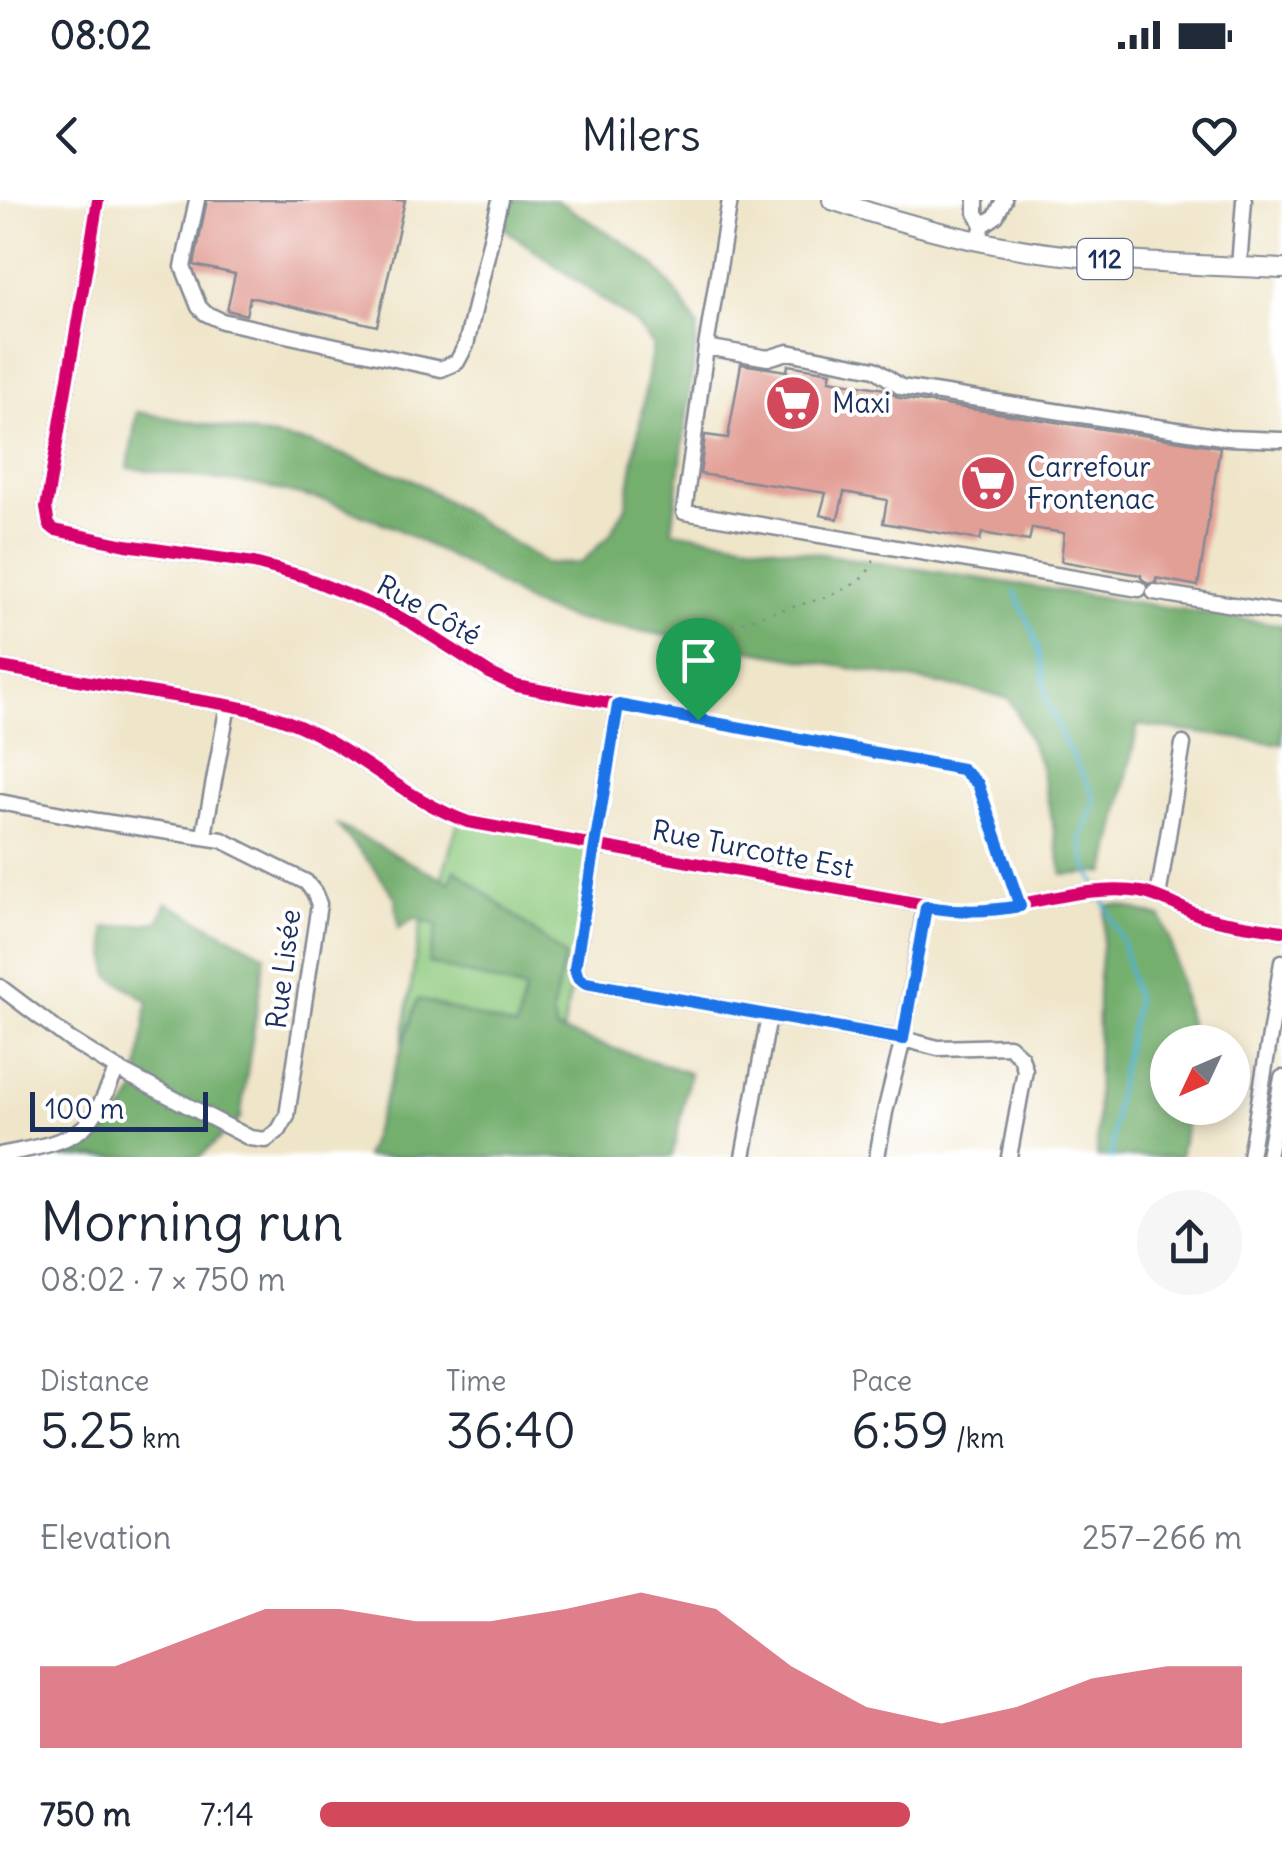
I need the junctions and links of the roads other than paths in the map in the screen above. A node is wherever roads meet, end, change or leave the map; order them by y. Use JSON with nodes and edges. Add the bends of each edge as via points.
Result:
{"nodes":[{"id":1,"x":98,"y":200,"type":"edge"},
{"id":2,"x":197,"y":200,"type":"edge"},
{"id":3,"x":500,"y":200,"type":"edge"},
{"id":4,"x":730,"y":200,"type":"edge"},
{"id":5,"x":832,"y":200,"type":"edge"},
{"id":6,"x":976,"y":200,"type":"edge"},
{"id":7,"x":1004,"y":200,"type":"edge"},
{"id":8,"x":1244,"y":200,"type":"edge"},
{"id":9,"x":980,"y":233,"type":"junction"},
{"id":10,"x":1240,"y":266,"type":"junction"},
{"id":11,"x":1282,"y":269,"type":"edge"},
{"id":12,"x":706,"y":347,"type":"junction"},
{"id":13,"x":1282,"y":440,"type":"edge"},
{"id":14,"x":1282,"y":614,"type":"edge"},
{"id":15,"x":0,"y":667,"type":"edge"},
{"id":16,"x":228,"y":705,"type":"junction"},
{"id":17,"x":618,"y":705,"type":"junction"},
{"id":18,"x":1183,"y":744,"type":"dead end"},
{"id":19,"x":0,"y":802,"type":"edge"},
{"id":20,"x":204,"y":835,"type":"junction"},
{"id":21,"x":596,"y":844,"type":"junction"},
{"id":22,"x":1158,"y":897,"type":"junction"},
{"id":23,"x":1020,"y":906,"type":"junction"},
{"id":24,"x":926,"y":907,"type":"junction"},
{"id":25,"x":1282,"y":931,"type":"edge"},
{"id":26,"x":1282,"y":962,"type":"edge"},
{"id":27,"x":0,"y":987,"type":"edge"},
{"id":28,"x":769,"y":1016,"type":"junction"},
{"id":29,"x":903,"y":1039,"type":"junction"},
{"id":30,"x":118,"y":1068,"type":"junction"},
{"id":31,"x":1282,"y":1078,"type":"edge"},
{"id":32,"x":0,"y":1155,"type":"edge"},
{"id":33,"x":743,"y":1157,"type":"edge"},
{"id":34,"x":877,"y":1157,"type":"edge"},
{"id":35,"x":1009,"y":1157,"type":"edge"},
{"id":36,"x":1250,"y":1157,"type":"edge"},
{"id":37,"x":1268,"y":1157,"type":"edge"}],
"edges":[{"from":1,"to":17,"type":"street","name":"Rue Côté","via":[[46,508],[50,525],[302,576],[386,610],[506,682]]},
{"from":2,"to":3,"type":"street","via":[[183,267],[205,313],[442,369],[457,362],[466,345]]},
{"from":4,"to":12,"type":"street"},
{"from":5,"to":9,"type":"main road","number":"112","via":[[930,230]]},
{"from":6,"to":9,"type":"street"},
{"from":7,"to":9,"type":"street"},
{"from":8,"to":10,"type":"street"},
{"from":9,"to":10,"type":"main road","number":"112","via":[[1090,258]]},
{"from":10,"to":11,"type":"main road","number":"112"},
{"from":12,"to":13,"type":"street","via":[[768,358],[788,352],[875,369],[901,387],[1228,438]]},
{"from":12,"to":14,"type":"street","via":[[684,512]]},
{"from":15,"to":16,"type":"street","name":"Rue Turcotte Est"},
{"from":16,"to":20,"type":"street"},
{"from":16,"to":21,"type":"street","name":"Rue Turcotte Est","via":[[327,740],[439,811],[468,822]]},
{"from":17,"to":21,"type":"street"},
{"from":17,"to":23,"type":"street","name":"Rue Côté","via":[[962,769],[978,784]]},
{"from":18,"to":22,"type":"street"},
{"from":19,"to":20,"type":"street","name":"Rue Lisée"},
{"from":20,"to":30,"type":"street","name":"Rue Lisée","via":[[306,882],[319,904],[286,1116],[279,1130],[260,1141]]},
{"from":21,"to":24,"type":"street","name":"Rue Turcotte Est"},
{"from":21,"to":28,"type":"street","via":[[578,978]]},
{"from":22,"to":23,"type":"street","name":"Rue Turcotte Est","via":[[1100,891]]},
{"from":22,"to":25,"type":"street","name":"Rue Turcotte Est","via":[[1203,916]]},
{"from":23,"to":24,"type":"street","name":"Rue Turcotte Est","via":[[966,912]]},
{"from":24,"to":29,"type":"street"},
{"from":26,"to":36,"type":"street"},
{"from":27,"to":30,"type":"street"},
{"from":28,"to":29,"type":"street"},
{"from":28,"to":33,"type":"street"},
{"from":29,"to":34,"type":"street"},
{"from":29,"to":35,"type":"street","via":[[938,1048],[1009,1046],[1021,1057]]},
{"from":30,"to":32,"type":"street","via":[[84,1126]]},
{"from":31,"to":37,"type":"street"}]}
